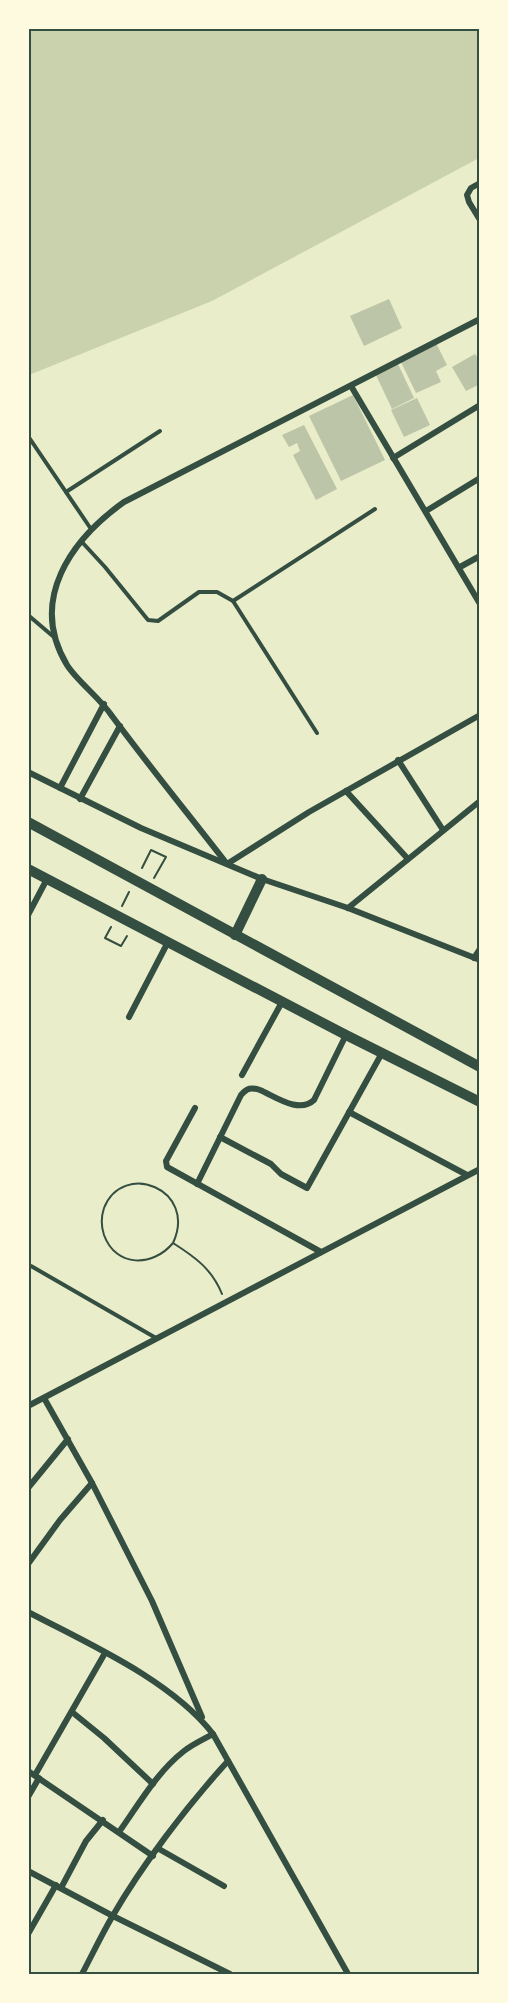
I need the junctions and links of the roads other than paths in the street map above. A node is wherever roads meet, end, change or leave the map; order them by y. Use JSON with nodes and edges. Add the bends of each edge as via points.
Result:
{"nodes":[{"id":1,"x":480,"y":183,"type":"edge"},
{"id":2,"x":480,"y":220,"type":"edge"},
{"id":3,"x":480,"y":319,"type":"edge"},
{"id":4,"x":351,"y":386,"type":"junction"},
{"id":5,"x":480,"y":405,"type":"edge"},
{"id":6,"x":160,"y":431,"type":"dead end"},
{"id":7,"x":28,"y":436,"type":"edge"},
{"id":8,"x":393,"y":458,"type":"junction"},
{"id":9,"x":480,"y":478,"type":"edge"},
{"id":10,"x":66,"y":492,"type":"junction"},
{"id":11,"x":375,"y":509,"type":"dead end"},
{"id":12,"x":426,"y":511,"type":"junction"},
{"id":13,"x":91,"y":529,"type":"junction"},
{"id":14,"x":80,"y":541,"type":"junction"},
{"id":15,"x":480,"y":556,"type":"edge"},
{"id":16,"x":459,"y":567,"type":"junction"},
{"id":17,"x":233,"y":601,"type":"junction"},
{"id":18,"x":480,"y":604,"type":"edge"},
{"id":19,"x":28,"y":615,"type":"edge"},
{"id":20,"x":56,"y":639,"type":"junction"},
{"id":21,"x":104,"y":704,"type":"junction"},
{"id":22,"x":480,"y":715,"type":"edge"},
{"id":23,"x":120,"y":726,"type":"junction"},
{"id":24,"x":317,"y":732,"type":"dead end"},
{"id":25,"x":398,"y":760,"type":"junction"},
{"id":26,"x":28,"y":772,"type":"edge"},
{"id":27,"x":60,"y":788,"type":"junction"},
{"id":28,"x":346,"y":791,"type":"junction"},
{"id":29,"x":80,"y":799,"type":"junction"},
{"id":30,"x":480,"y":801,"type":"edge"},
{"id":31,"x":28,"y":822,"type":"edge"},
{"id":32,"x":443,"y":830,"type":"junction"},
{"id":33,"x":408,"y":860,"type":"junction"},
{"id":34,"x":227,"y":864,"type":"junction"},
{"id":35,"x":28,"y":869,"type":"edge"},
{"id":36,"x":47,"y":879,"type":"junction"},
{"id":37,"x":262,"y":879,"type":"junction"},
{"id":38,"x":348,"y":908,"type":"junction"},
{"id":39,"x":28,"y":915,"type":"edge"},
{"id":40,"x":234,"y":935,"type":"junction"},
{"id":41,"x":168,"y":942,"type":"junction"},
{"id":42,"x":480,"y":949,"type":"edge"},
{"id":43,"x":477,"y":959,"type":"edge"},
{"id":44,"x":282,"y":1002,"type":"junction"},
{"id":45,"x":129,"y":1017,"type":"dead end"},
{"id":46,"x":346,"y":1035,"type":"junction"},
{"id":47,"x":382,"y":1053,"type":"junction"},
{"id":48,"x":480,"y":1067,"type":"edge"},
{"id":49,"x":242,"y":1075,"type":"dead end"},
{"id":50,"x":480,"y":1102,"type":"edge"},
{"id":51,"x":195,"y":1108,"type":"dead end"},
{"id":52,"x":349,"y":1112,"type":"junction"},
{"id":53,"x":220,"y":1137,"type":"junction"},
{"id":54,"x":480,"y":1168,"type":"edge"},
{"id":55,"x":467,"y":1175,"type":"junction"},
{"id":56,"x":197,"y":1184,"type":"junction"},
{"id":57,"x":321,"y":1252,"type":"junction"},
{"id":58,"x":31,"y":1266,"type":"dead end"},
{"id":59,"x":157,"y":1339,"type":"junction"},
{"id":60,"x":44,"y":1398,"type":"junction"},
{"id":61,"x":28,"y":1406,"type":"edge"},
{"id":62,"x":68,"y":1439,"type":"junction"},
{"id":63,"x":92,"y":1483,"type":"junction"},
{"id":64,"x":28,"y":1488,"type":"edge"},
{"id":65,"x":28,"y":1564,"type":"edge"},
{"id":66,"x":28,"y":1612,"type":"edge"},
{"id":67,"x":105,"y":1653,"type":"junction"},
{"id":68,"x":72,"y":1712,"type":"junction"},
{"id":69,"x":204,"y":1723,"type":"junction"},
{"id":70,"x":213,"y":1734,"type":"junction"},
{"id":71,"x":228,"y":1761,"type":"junction"},
{"id":72,"x":34,"y":1775,"type":"edge"},
{"id":73,"x":153,"y":1784,"type":"junction"},
{"id":74,"x":28,"y":1797,"type":"edge"},
{"id":75,"x":103,"y":1820,"type":"junction"},
{"id":76,"x":119,"y":1832,"type":"junction"},
{"id":77,"x":159,"y":1849,"type":"junction"},
{"id":78,"x":153,"y":1856,"type":"junction"},
{"id":79,"x":28,"y":1871,"type":"edge"},
{"id":80,"x":58,"y":1887,"type":"junction"},
{"id":81,"x":224,"y":1887,"type":"dead end"},
{"id":82,"x":112,"y":1916,"type":"junction"},
{"id":83,"x":28,"y":1934,"type":"edge"},
{"id":84,"x":82,"y":1974,"type":"edge"},
{"id":85,"x":230,"y":1974,"type":"edge"},
{"id":86,"x":348,"y":1974,"type":"edge"}],
"edges":[{"from":1,"to":2,"type":"street","via":[[466,195]]},
{"from":3,"to":4,"type":"street"},
{"from":4,"to":8,"type":"street"},
{"from":4,"to":13,"type":"street","via":[[142,491],[106,514]]},
{"from":5,"to":8,"type":"street"},
{"from":6,"to":10,"type":"lane"},
{"from":7,"to":10,"type":"lane"},
{"from":8,"to":12,"type":"street"},
{"from":9,"to":12,"type":"street"},
{"from":10,"to":13,"type":"lane"},
{"from":11,"to":17,"type":"lane"},
{"from":12,"to":16,"type":"street"},
{"from":13,"to":14,"type":"street"},
{"from":14,"to":17,"type":"lane","via":[[148,620],[158,621],[199,592],[217,592]]},
{"from":14,"to":20,"type":"street","via":[[56,585],[51,610]]},
{"from":15,"to":16,"type":"street"},
{"from":16,"to":18,"type":"street"},
{"from":17,"to":24,"type":"lane"},
{"from":19,"to":20,"type":"lane"},
{"from":20,"to":21,"type":"street","via":[[67,665]]},
{"from":21,"to":23,"type":"street"},
{"from":21,"to":27,"type":"street"},
{"from":22,"to":25,"type":"street"},
{"from":23,"to":29,"type":"street"},
{"from":23,"to":34,"type":"street"},
{"from":25,"to":28,"type":"street"},
{"from":25,"to":32,"type":"street"},
{"from":26,"to":27,"type":"street"},
{"from":27,"to":29,"type":"street"},
{"from":28,"to":33,"type":"street"},
{"from":28,"to":34,"type":"street"},
{"from":29,"to":34,"type":"street"},
{"from":30,"to":32,"type":"street"},
{"from":31,"to":40,"type":"main road"},
{"from":32,"to":33,"type":"street"},
{"from":33,"to":38,"type":"street"},
{"from":34,"to":37,"type":"street"},
{"from":35,"to":36,"type":"main road"},
{"from":36,"to":39,"type":"street"},
{"from":36,"to":41,"type":"main road"},
{"from":37,"to":38,"type":"street"},
{"from":37,"to":40,"type":"main road"},
{"from":38,"to":43,"type":"street"},
{"from":40,"to":48,"type":"main road"},
{"from":41,"to":44,"type":"main road"},
{"from":41,"to":45,"type":"street"},
{"from":42,"to":43,"type":"street"},
{"from":44,"to":46,"type":"main road"},
{"from":44,"to":49,"type":"street"},
{"from":46,"to":47,"type":"main road"},
{"from":46,"to":53,"type":"street","via":[[308,1105],[301,1107],[253,1088],[246,1089]]},
{"from":47,"to":50,"type":"main road"},
{"from":47,"to":52,"type":"street"},
{"from":51,"to":56,"type":"street","via":[[166,1163]]},
{"from":52,"to":53,"type":"street","via":[[307,1188]]},
{"from":52,"to":55,"type":"street"},
{"from":53,"to":56,"type":"street"},
{"from":54,"to":55,"type":"street"},
{"from":55,"to":57,"type":"street"},
{"from":56,"to":57,"type":"street"},
{"from":57,"to":59,"type":"street"},
{"from":58,"to":59,"type":"lane"},
{"from":59,"to":60,"type":"street"},
{"from":60,"to":61,"type":"street"},
{"from":60,"to":62,"type":"street"},
{"from":62,"to":63,"type":"street"},
{"from":62,"to":64,"type":"street"},
{"from":63,"to":65,"type":"street"},
{"from":63,"to":69,"type":"street","via":[[152,1601]]},
{"from":66,"to":67,"type":"street"},
{"from":67,"to":68,"type":"street"},
{"from":67,"to":69,"type":"street","via":[[179,1698]]},
{"from":68,"to":72,"type":"street"},
{"from":68,"to":73,"type":"street"},
{"from":69,"to":70,"type":"street"},
{"from":70,"to":71,"type":"street"},
{"from":70,"to":73,"type":"street","via":[[186,1749]]},
{"from":71,"to":77,"type":"street"},
{"from":71,"to":86,"type":"street"},
{"from":72,"to":74,"type":"street"},
{"from":72,"to":75,"type":"street"},
{"from":73,"to":76,"type":"street"},
{"from":75,"to":76,"type":"street"},
{"from":75,"to":80,"type":"street"},
{"from":76,"to":78,"type":"street"},
{"from":77,"to":78,"type":"street"},
{"from":77,"to":81,"type":"street"},
{"from":78,"to":82,"type":"street"},
{"from":79,"to":80,"type":"street"},
{"from":80,"to":82,"type":"street"},
{"from":80,"to":83,"type":"street"},
{"from":82,"to":84,"type":"street"},
{"from":82,"to":85,"type":"street"}]}
